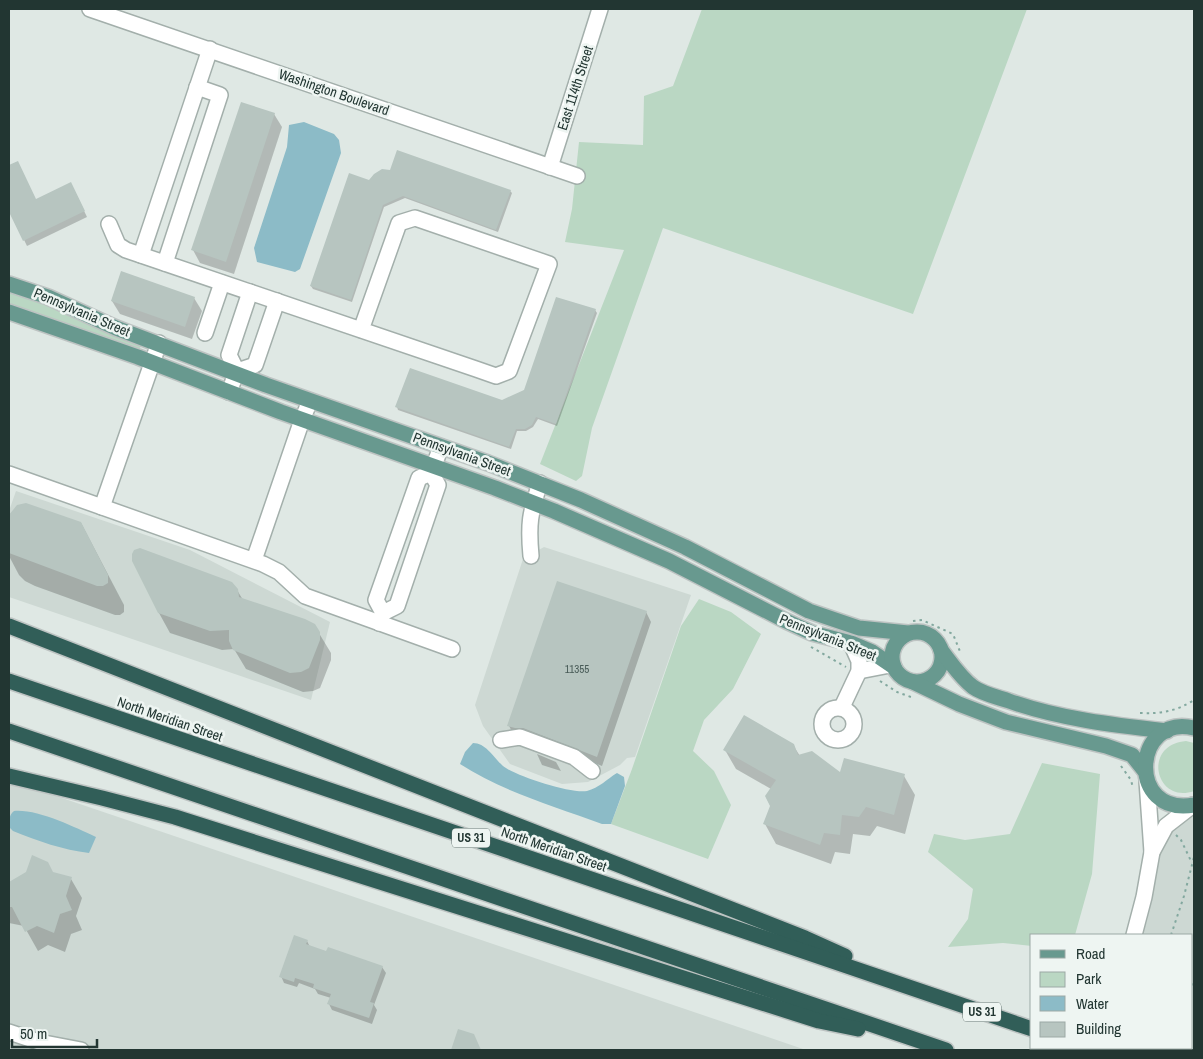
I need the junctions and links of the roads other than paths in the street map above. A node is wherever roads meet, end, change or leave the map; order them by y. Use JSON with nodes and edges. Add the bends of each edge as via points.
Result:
{"nodes":[{"id":1,"x":90,"y":9,"type":"edge"},
{"id":2,"x":600,"y":9,"type":"edge"},
{"id":3,"x":210,"y":49,"type":"junction"},
{"id":4,"x":197,"y":87,"type":"junction"},
{"id":5,"x":550,"y":167,"type":"junction"},
{"id":6,"x":577,"y":176,"type":"dead end"},
{"id":7,"x":109,"y":224,"type":"dead end"},
{"id":8,"x":141,"y":255,"type":"junction"},
{"id":9,"x":165,"y":263,"type":"junction"},
{"id":10,"x":222,"y":283,"type":"junction"},
{"id":11,"x":9,"y":284,"type":"edge"},
{"id":12,"x":250,"y":292,"type":"junction"},
{"id":13,"x":277,"y":301,"type":"junction"},
{"id":14,"x":9,"y":312,"type":"edge"},
{"id":15,"x":361,"y":330,"type":"junction"},
{"id":16,"x":205,"y":333,"type":"dead end"},
{"id":17,"x":159,"y":344,"type":"junction"},
{"id":18,"x":152,"y":362,"type":"junction"},
{"id":19,"x":236,"y":372,"type":"junction"},
{"id":20,"x":229,"y":392,"type":"junction"},
{"id":21,"x":310,"y":401,"type":"junction"},
{"id":22,"x":302,"y":420,"type":"junction"},
{"id":23,"x":441,"y":447,"type":"junction"},
{"id":24,"x":432,"y":470,"type":"junction"},
{"id":25,"x":9,"y":474,"type":"edge"},
{"id":26,"x":540,"y":483,"type":"junction"},
{"id":27,"x":533,"y":503,"type":"junction"},
{"id":28,"x":102,"y":507,"type":"junction"},
{"id":29,"x":531,"y":556,"type":"dead end"},
{"id":30,"x":254,"y":560,"type":"junction"},
{"id":31,"x":381,"y":618,"type":"junction"},
{"id":32,"x":9,"y":626,"type":"edge"},
{"id":33,"x":908,"y":633,"type":"junction"},
{"id":34,"x":851,"y":643,"type":"junction"},
{"id":35,"x":452,"y":649,"type":"dead end"},
{"id":36,"x":941,"y":650,"type":"junction"},
{"id":37,"x":892,"y":666,"type":"junction"},
{"id":38,"x":859,"y":671,"type":"junction"},
{"id":39,"x":9,"y":681,"type":"edge"},
{"id":40,"x":913,"y":682,"type":"junction"},
{"id":41,"x":842,"y":707,"type":"dead end"},
{"id":42,"x":1194,"y":715,"type":"edge"},
{"id":43,"x":1194,"y":728,"type":"edge"},
{"id":44,"x":1172,"y":729,"type":"junction"},
{"id":45,"x":9,"y":731,"type":"edge"},
{"id":46,"x":501,"y":740,"type":"dead end"},
{"id":47,"x":592,"y":771,"type":"dead end"},
{"id":48,"x":9,"y":776,"type":"edge"},
{"id":49,"x":1142,"y":780,"type":"junction"},
{"id":50,"x":1194,"y":805,"type":"edge"},
{"id":51,"x":1152,"y":852,"type":"junction"},
{"id":52,"x":1134,"y":934,"type":"edge"},
{"id":53,"x":933,"y":995,"type":"junction"},
{"id":54,"x":1030,"y":1028,"type":"edge"},
{"id":55,"x":9,"y":1032,"type":"edge"},
{"id":56,"x":921,"y":1042,"type":"junction"},
{"id":57,"x":1089,"y":1049,"type":"edge"},
{"id":58,"x":1098,"y":1049,"type":"edge"},
{"id":59,"x":81,"y":1050,"type":"edge"},
{"id":60,"x":946,"y":1050,"type":"edge"}],
"edges":[{"from":1,"to":3,"type":"street","name":"Washington Boulevard"},
{"from":2,"to":5,"type":"street","name":"East 114th Street"},
{"from":3,"to":4,"type":"street"},
{"from":3,"to":5,"type":"street","name":"Washington Boulevard"},
{"from":4,"to":8,"type":"street"},
{"from":4,"to":9,"type":"street","via":[[220,95]]},
{"from":5,"to":6,"type":"street","name":"Washington Boulevard"},
{"from":7,"to":8,"type":"street","via":[[118,245]]},
{"from":8,"to":9,"type":"street"},
{"from":9,"to":10,"type":"street"},
{"from":10,"to":12,"type":"street"},
{"from":10,"to":16,"type":"street"},
{"from":11,"to":17,"type":"main road","name":"Pennsylvania Street"},
{"from":12,"to":13,"type":"street"},
{"from":12,"to":19,"type":"street","via":[[229,355]]},
{"from":13,"to":15,"type":"street"},
{"from":13,"to":19,"type":"street","via":[[255,365]]},
{"from":14,"to":18,"type":"main road","name":"Pennsylvania Street"},
{"from":15,"to":15,"type":"street","via":[[496,376],[509,371],[549,264],[415,218],[399,223]]},
{"from":17,"to":18,"type":"street"},
{"from":17,"to":19,"type":"main road","name":"Pennsylvania Street"},
{"from":18,"to":20,"type":"main road","name":"Pennsylvania Street"},
{"from":18,"to":28,"type":"street"},
{"from":19,"to":20,"type":"street"},
{"from":19,"to":21,"type":"main road","name":"Pennsylvania Street"},
{"from":20,"to":22,"type":"main road","name":"Pennsylvania Street"},
{"from":21,"to":22,"type":"street"},
{"from":21,"to":23,"type":"main road","name":"Pennsylvania Street"},
{"from":22,"to":24,"type":"main road","name":"Pennsylvania Street"},
{"from":22,"to":30,"type":"street"},
{"from":23,"to":24,"type":"street"},
{"from":23,"to":26,"type":"main road","name":"Pennsylvania Street"},
{"from":24,"to":27,"type":"main road","name":"Pennsylvania Street"},
{"from":24,"to":31,"type":"street","via":[[419,478],[376,600]]},
{"from":24,"to":31,"type":"street","via":[[438,485],[397,606]]},
{"from":25,"to":28,"type":"street"},
{"from":26,"to":27,"type":"street"},
{"from":26,"to":33,"type":"main road","name":"Pennsylvania Street","via":[[685,547],[809,612],[859,628]]},
{"from":27,"to":29,"type":"street","via":[[529,532]]},
{"from":27,"to":34,"type":"main road","name":"Pennsylvania Street","via":[[669,561],[812,633]]},
{"from":28,"to":30,"type":"street"},
{"from":30,"to":31,"type":"street","via":[[279,572],[305,596]]},
{"from":31,"to":35,"type":"street"},
{"from":32,"to":53,"type":"highway","via":[[805,938]]},
{"from":33,"to":36,"type":"main road","via":[[928,634]]},
{"from":33,"to":37,"type":"main road","via":[[893,647]]},
{"from":34,"to":37,"type":"main road","name":"Pennsylvania Street"},
{"from":34,"to":38,"type":"street","via":[[859,661]]},
{"from":36,"to":40,"type":"main road","via":[[942,663],[933,677]]},
{"from":36,"to":44,"type":"main road","via":[[975,688],[1035,710],[1131,728]]},
{"from":37,"to":38,"type":"street"},
{"from":37,"to":40,"type":"main road","via":[[901,677]]},
{"from":38,"to":41,"type":"street"},
{"from":39,"to":53,"type":"highway","name":"North Meridian Street","number":"US 31"},
{"from":40,"to":49,"type":"main road","via":[[1006,722],[1132,755]]},
{"from":42,"to":44,"type":"main road"},
{"from":43,"to":44,"type":"main road"},
{"from":44,"to":49,"type":"main road","via":[[1157,738],[1150,747]]},
{"from":45,"to":56,"type":"highway"},
{"from":46,"to":47,"type":"street","via":[[520,737],[574,758]]},
{"from":48,"to":56,"type":"highway","via":[[175,817],[819,1021]]},
{"from":49,"to":50,"type":"main road","via":[[1160,799],[1176,805]]},
{"from":49,"to":51,"type":"street"},
{"from":50,"to":51,"type":"street","via":[[1166,826]]},
{"from":51,"to":52,"type":"street"},
{"from":53,"to":54,"type":"highway","name":"North Meridian Street","number":"US 31"},
{"from":55,"to":59,"type":"street"},
{"from":56,"to":60,"type":"highway"},
{"from":57,"to":58,"type":"highway"}]}
